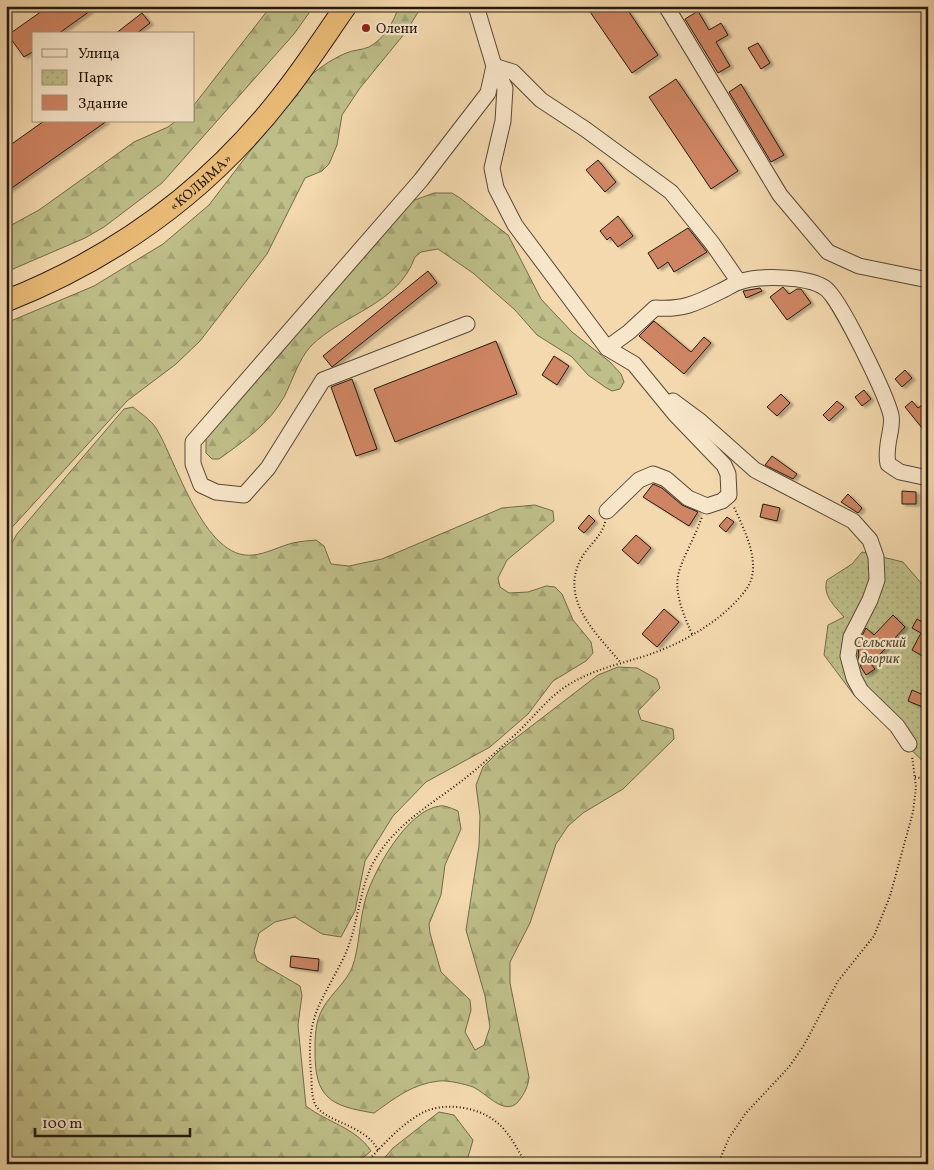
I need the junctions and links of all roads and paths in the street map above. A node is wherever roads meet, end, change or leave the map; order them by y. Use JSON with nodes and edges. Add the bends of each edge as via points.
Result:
{"nodes":[{"id":1,"x":346,"y":6,"type":"edge"},
{"id":2,"x":476,"y":6,"type":"edge"},
{"id":3,"x":666,"y":6,"type":"edge"},
{"id":4,"x":494,"y":66,"type":"junction"},
{"id":5,"x":928,"y":280,"type":"edge"},
{"id":6,"x":739,"y":282,"type":"junction"},
{"id":7,"x":6,"y":302,"type":"edge"},
{"id":8,"x":467,"y":324,"type":"dead end"},
{"id":9,"x":607,"y":348,"type":"junction"},
{"id":10,"x":654,"y":386,"type":"junction"},
{"id":11,"x":928,"y":478,"type":"edge"},
{"id":12,"x":729,"y":495,"type":"junction"},
{"id":13,"x":707,"y":506,"type":"junction"},
{"id":14,"x":607,"y":511,"type":"joint"},
{"id":15,"x":692,"y":634,"type":"junction"},
{"id":16,"x":621,"y":663,"type":"junction"},
{"id":17,"x":909,"y":744,"type":"joint"},
{"id":18,"x":915,"y":777,"type":"junction"},
{"id":19,"x":928,"y":780,"type":"edge"},
{"id":20,"x":378,"y":1150,"type":"junction"},
{"id":21,"x":365,"y":1164,"type":"edge"},
{"id":22,"x":526,"y":1164,"type":"edge"},
{"id":23,"x":718,"y":1164,"type":"edge"}],
"edges":[{"from":1,"to":7,"type":"highway","name":"«КОЛЫМА»","via":[[266,115],[188,194],[99,258]]},
{"from":2,"to":4,"type":"lane"},
{"from":3,"to":5,"type":"lane","via":[[780,196],[828,252],[859,266]]},
{"from":4,"to":6,"type":"lane","via":[[513,72],[541,100],[585,128],[671,192]]},
{"from":4,"to":8,"type":"lane","via":[[488,93],[448,145],[193,442],[193,464],[201,485],[216,492],[244,495],[268,468],[323,380]]},
{"from":4,"to":9,"type":"lane","via":[[505,88],[503,121],[492,168],[496,188],[515,225]]},
{"from":6,"to":9,"type":"lane","via":[[693,305],[675,310],[655,308]]},
{"from":6,"to":11,"type":"lane","via":[[760,278],[807,280],[826,288],[875,373],[891,417],[885,451],[888,464],[900,472]]},
{"from":9,"to":10,"type":"lane","via":[[634,364]]},
{"from":10,"to":12,"type":"lane","via":[[675,414],[724,465]]},
{"from":10,"to":17,"type":"lane","via":[[700,421],[755,470],[853,521],[870,540],[876,557],[877,580],[850,637],[848,656],[861,691]]},
{"from":12,"to":13,"type":"lane"},
{"from":12,"to":15,"type":"path","via":[[752,554],[752,579],[722,615]]},
{"from":13,"to":14,"type":"lane","via":[[688,498],[666,479],[654,474],[639,480]]},
{"from":13,"to":15,"type":"path","via":[[678,571],[676,586],[680,608]]},
{"from":14,"to":16,"type":"path","via":[[604,526],[582,557],[573,587],[576,604],[589,625]]},
{"from":15,"to":16,"type":"path","via":[[666,648]]},
{"from":16,"to":20,"type":"path","via":[[565,686],[517,734],[403,824],[372,866],[350,946],[316,1010],[309,1049],[315,1105],[322,1112],[366,1134]]},
{"from":17,"to":18,"type":"path"},
{"from":18,"to":19,"type":"path"},
{"from":18,"to":23,"type":"path","via":[[913,812],[890,896],[874,936],[838,981],[789,1067],[745,1114],[729,1138]]},
{"from":20,"to":21,"type":"path"},
{"from":20,"to":22,"type":"path","via":[[423,1112],[444,1106],[471,1110],[494,1120],[511,1138]]}]}
